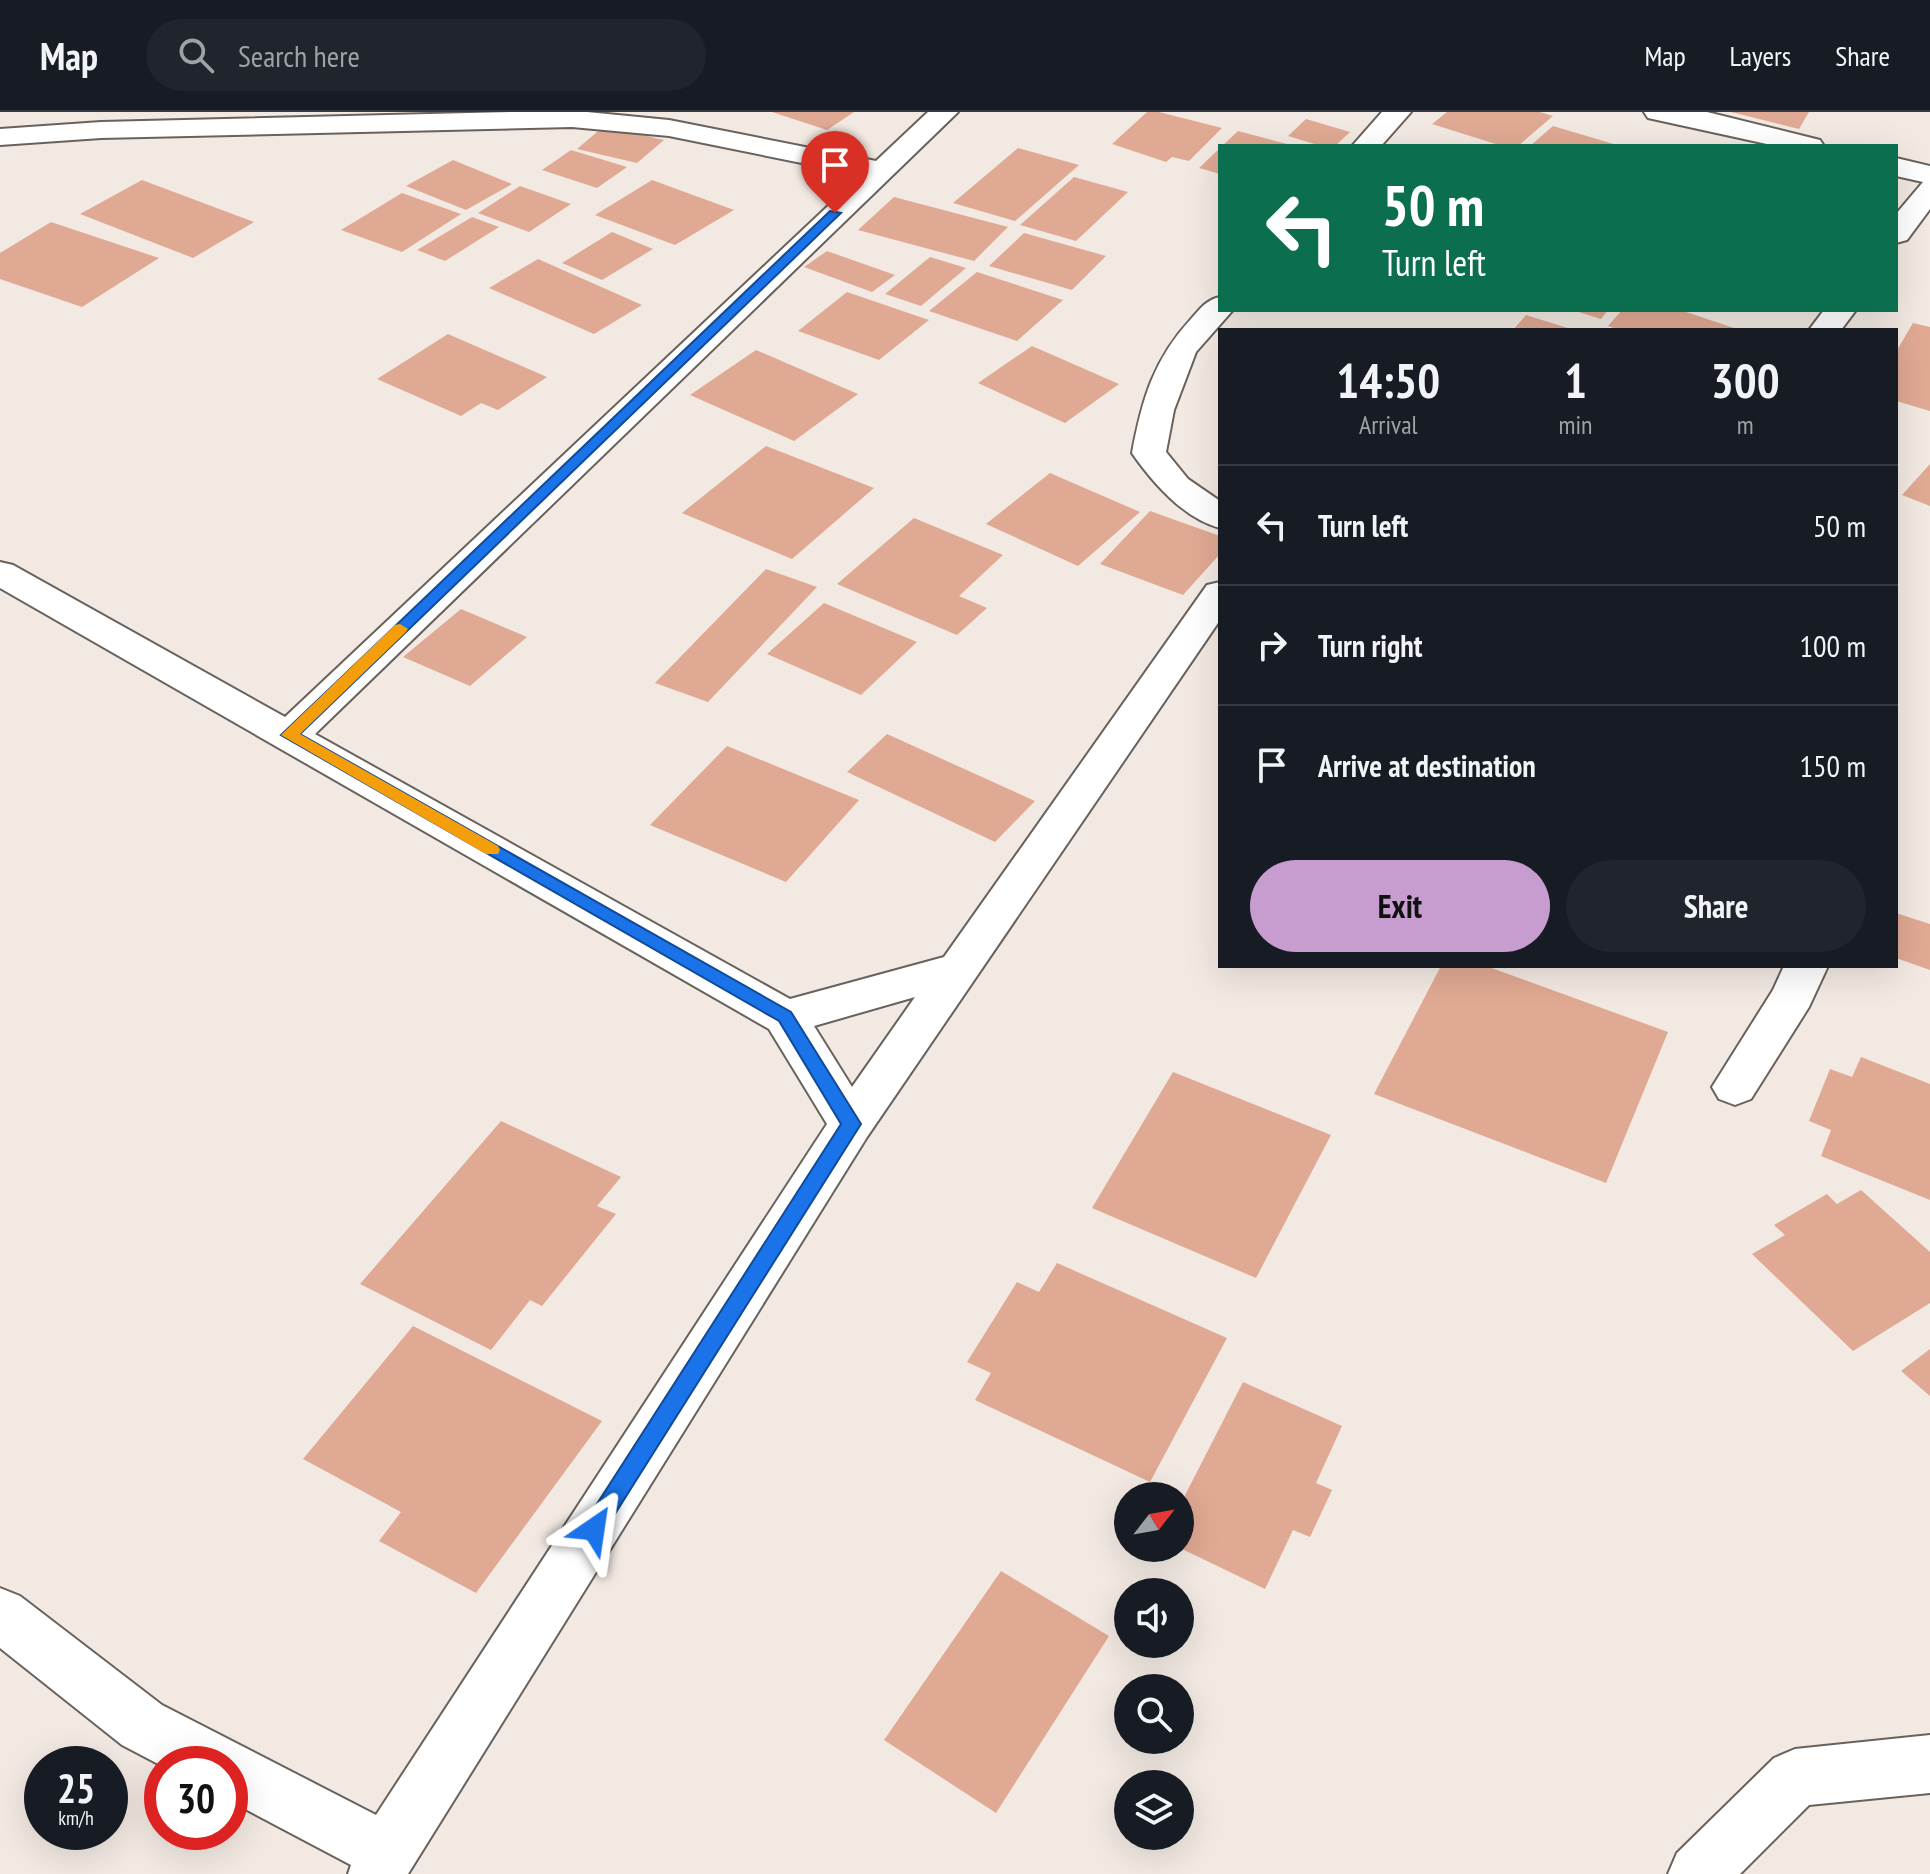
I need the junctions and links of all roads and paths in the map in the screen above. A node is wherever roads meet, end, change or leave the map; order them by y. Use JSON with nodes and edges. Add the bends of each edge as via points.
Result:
{"nodes":[{"id":1,"x":944,"y":112,"type":"edge"},
{"id":2,"x":1397,"y":112,"type":"edge"},
{"id":3,"x":1658,"y":112,"type":"edge"},
{"id":4,"x":574,"y":116,"type":"edge"},
{"id":5,"x":0,"y":137,"type":"edge"},
{"id":6,"x":1368,"y":144,"type":"edge"},
{"id":7,"x":1802,"y":144,"type":"edge"},
{"id":8,"x":1898,"y":167,"type":"edge"},
{"id":9,"x":880,"y":170,"type":"junction"},
{"id":10,"x":1930,"y":175,"type":"edge"},
{"id":11,"x":1930,"y":189,"type":"edge"},
{"id":12,"x":1898,"y":231,"type":"edge"},
{"id":13,"x":1218,"y":308,"type":"edge"},
{"id":14,"x":1218,"y":516,"type":"edge"},
{"id":15,"x":0,"y":573,"type":"edge"},
{"id":16,"x":1218,"y":596,"type":"edge"},
{"id":17,"x":290,"y":735,"type":"junction"},
{"id":18,"x":961,"y":968,"type":"junction"},
{"id":19,"x":1805,"y":968,"type":"edge"},
{"id":20,"x":785,"y":1017,"type":"junction"},
{"id":21,"x":1735,"y":1087,"type":"dead end"},
{"id":22,"x":851,"y":1124,"type":"junction"},
{"id":23,"x":0,"y":1614,"type":"edge"},
{"id":24,"x":183,"y":1746,"type":"edge"},
{"id":25,"x":1930,"y":1764,"type":"edge"},
{"id":26,"x":248,"y":1781,"type":"edge"},
{"id":27,"x":383,"y":1863,"type":"edge"},
{"id":28,"x":1698,"y":1874,"type":"edge"}],
"edges":[{"from":1,"to":9,"type":"street"},
{"from":2,"to":6,"type":"street"},
{"from":3,"to":7,"type":"street"},
{"from":4,"to":5,"type":"street"},
{"from":4,"to":9,"type":"street","via":[[669,128]]},
{"from":8,"to":10,"type":"street"},
{"from":9,"to":17,"type":"street"},
{"from":11,"to":12,"type":"street"},
{"from":13,"to":14,"type":"street","via":[[1181,349],[1157,410],[1149,453],[1176,486]]},
{"from":15,"to":17,"type":"street"},
{"from":16,"to":18,"type":"street"},
{"from":17,"to":20,"type":"street"},
{"from":18,"to":20,"type":"street"},
{"from":18,"to":22,"type":"street"},
{"from":19,"to":21,"type":"street"},
{"from":20,"to":22,"type":"street"},
{"from":22,"to":27,"type":"street"},
{"from":23,"to":24,"type":"street","via":[[142,1725]]},
{"from":25,"to":28,"type":"street","via":[[1795,1778]]},
{"from":26,"to":27,"type":"street"}]}
